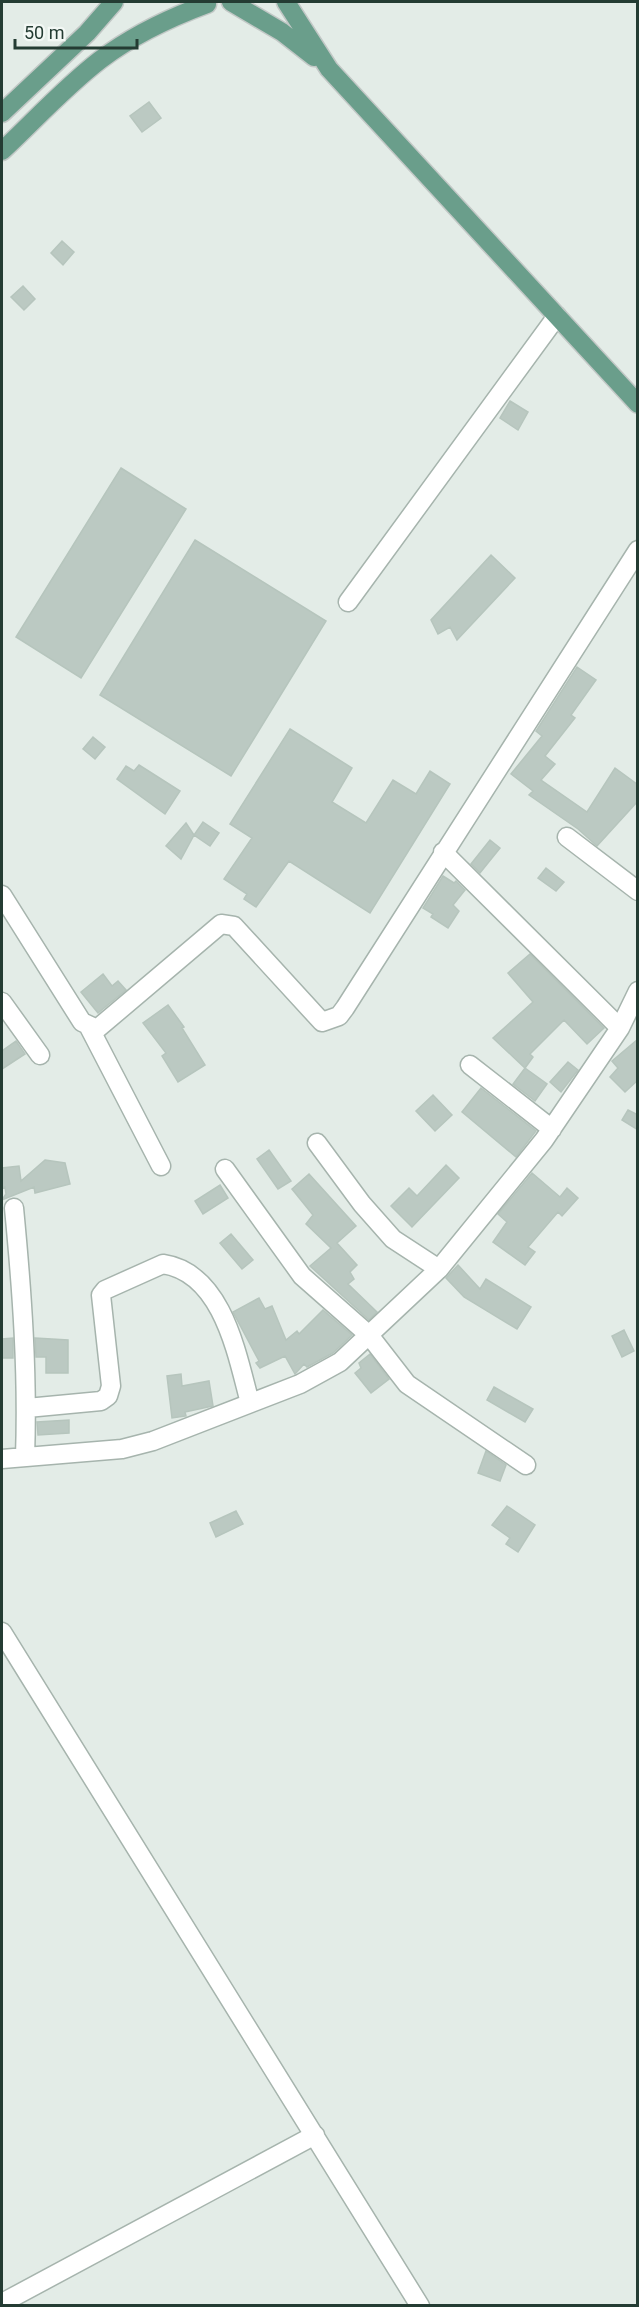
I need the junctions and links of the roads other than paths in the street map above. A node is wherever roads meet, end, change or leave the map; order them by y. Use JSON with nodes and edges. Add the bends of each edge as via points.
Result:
{"nodes":[{"id":1,"x":114,"y":2,"type":"edge"},
{"id":2,"x":186,"y":2,"type":"edge"},
{"id":3,"x":231,"y":2,"type":"edge"},
{"id":4,"x":286,"y":2,"type":"edge"},
{"id":5,"x":211,"y":3,"type":"edge"},
{"id":6,"x":329,"y":69,"type":"junction"},
{"id":7,"x":2,"y":112,"type":"edge"},
{"id":8,"x":2,"y":152,"type":"edge"},
{"id":9,"x":557,"y":316,"type":"junction"},
{"id":10,"x":638,"y":404,"type":"edge"},
{"id":11,"x":638,"y":550,"type":"edge"},
{"id":12,"x":348,"y":602,"type":"dead end"},
{"id":13,"x":567,"y":837,"type":"dead end"},
{"id":14,"x":442,"y":852,"type":"junction"},
{"id":15,"x":638,"y":891,"type":"edge"},
{"id":16,"x":4,"y":901,"type":"edge"},
{"id":17,"x":638,"y":992,"type":"edge"},
{"id":18,"x":2,"y":1002,"type":"edge"},
{"id":19,"x":89,"y":1027,"type":"junction"},
{"id":20,"x":620,"y":1028,"type":"junction"},
{"id":21,"x":40,"y":1055,"type":"dead end"},
{"id":22,"x":470,"y":1065,"type":"dead end"},
{"id":23,"x":552,"y":1129,"type":"junction"},
{"id":24,"x":316,"y":1143,"type":"dead end"},
{"id":25,"x":161,"y":1166,"type":"dead end"},
{"id":26,"x":225,"y":1169,"type":"dead end"},
{"id":27,"x":14,"y":1208,"type":"dead end"},
{"id":28,"x":439,"y":1269,"type":"junction"},
{"id":29,"x":369,"y":1335,"type":"junction"},
{"id":30,"x":250,"y":1403,"type":"junction"},
{"id":31,"x":27,"y":1408,"type":"junction"},
{"id":32,"x":25,"y":1457,"type":"junction"},
{"id":33,"x":2,"y":1459,"type":"edge"},
{"id":34,"x":526,"y":1465,"type":"dead end"},
{"id":35,"x":2,"y":1632,"type":"edge"},
{"id":36,"x":315,"y":2135,"type":"junction"},
{"id":37,"x":2,"y":2302,"type":"edge"},
{"id":38,"x":420,"y":2306,"type":"edge"}],
"edges":[{"from":1,"to":7,"type":"main road","via":[[87,33]]},
{"from":2,"to":5,"type":"main road"},
{"from":3,"to":6,"type":"main road","via":[[282,32]]},
{"from":4,"to":6,"type":"main road"},
{"from":5,"to":8,"type":"main road","via":[[171,17],[99,60]]},
{"from":6,"to":9,"type":"main road"},
{"from":9,"to":10,"type":"main road"},
{"from":9,"to":12,"type":"street"},
{"from":11,"to":14,"type":"street"},
{"from":13,"to":15,"type":"street"},
{"from":14,"to":19,"type":"street","via":[[345,1008],[331,1020],[322,1022],[234,926],[221,924],[98,1029]]},
{"from":14,"to":20,"type":"street"},
{"from":16,"to":19,"type":"street","via":[[82,1022]]},
{"from":17,"to":20,"type":"street"},
{"from":18,"to":21,"type":"street"},
{"from":19,"to":25,"type":"street"},
{"from":20,"to":23,"type":"street"},
{"from":22,"to":23,"type":"street"},
{"from":23,"to":28,"type":"street"},
{"from":24,"to":28,"type":"street","via":[[393,1239]]},
{"from":26,"to":29,"type":"street","via":[[302,1276]]},
{"from":27,"to":31,"type":"street"},
{"from":28,"to":29,"type":"street"},
{"from":29,"to":30,"type":"street","via":[[340,1362],[320,1374]]},
{"from":29,"to":34,"type":"street","via":[[407,1384]]},
{"from":30,"to":31,"type":"street","via":[[221,1310],[189,1275],[163,1264],[101,1295],[111,1386],[108,1396],[101,1401]]},
{"from":30,"to":32,"type":"street","via":[[122,1449]]},
{"from":31,"to":32,"type":"street"},
{"from":32,"to":33,"type":"street"},
{"from":35,"to":36,"type":"street"},
{"from":36,"to":37,"type":"street"},
{"from":36,"to":38,"type":"street"}]}
